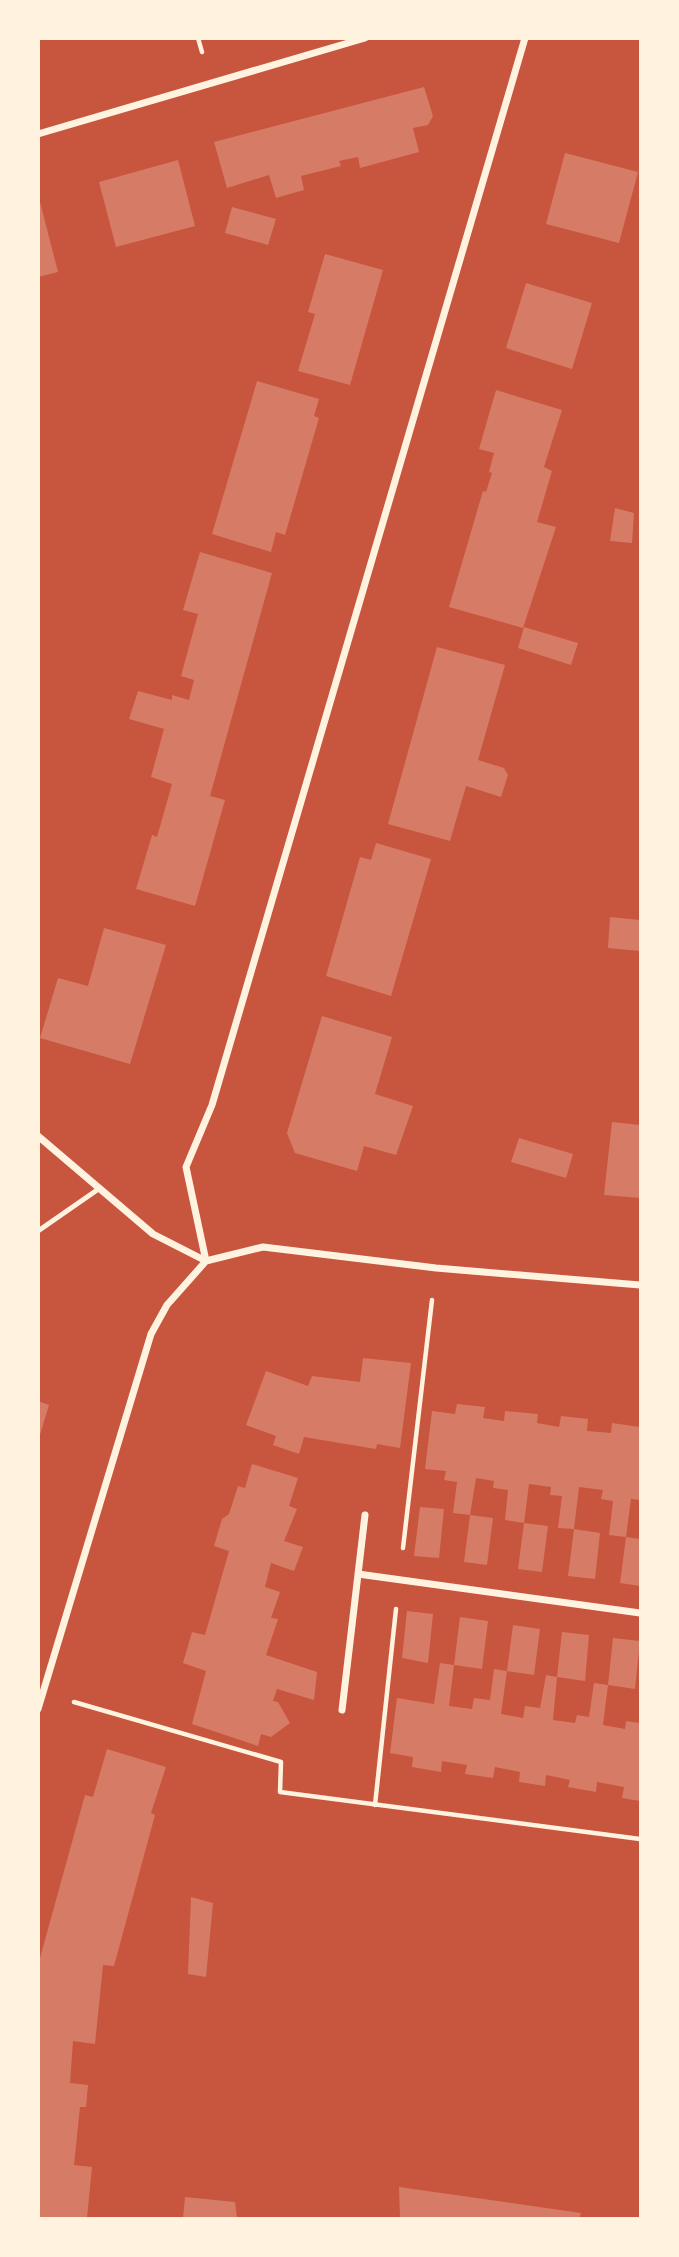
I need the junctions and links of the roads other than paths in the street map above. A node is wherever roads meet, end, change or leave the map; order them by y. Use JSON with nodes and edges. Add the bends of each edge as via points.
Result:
{"nodes":[{"id":1,"x":365,"y":38,"type":"edge"},
{"id":2,"x":525,"y":38,"type":"edge"},
{"id":3,"x":38,"y":134,"type":"edge"},
{"id":4,"x":38,"y":1136,"type":"edge"},
{"id":5,"x":100,"y":1188,"type":"junction"},
{"id":6,"x":38,"y":1231,"type":"edge"},
{"id":7,"x":206,"y":1261,"type":"junction"},
{"id":8,"x":640,"y":1285,"type":"edge"},
{"id":9,"x":365,"y":1515,"type":"dead end"},
{"id":10,"x":358,"y":1574,"type":"junction"},
{"id":11,"x":640,"y":1613,"type":"edge"},
{"id":12,"x":38,"y":1709,"type":"edge"},
{"id":13,"x":342,"y":1710,"type":"dead end"}],
"edges":[{"from":1,"to":3,"type":"street"},
{"from":2,"to":7,"type":"street","via":[[220,1079],[186,1167]]},
{"from":4,"to":5,"type":"street"},
{"from":5,"to":6,"type":"lane"},
{"from":5,"to":7,"type":"street","via":[[153,1234]]},
{"from":7,"to":8,"type":"street","via":[[263,1247],[436,1268]]},
{"from":7,"to":12,"type":"street","via":[[167,1305],[151,1334]]},
{"from":9,"to":10,"type":"street"},
{"from":10,"to":11,"type":"street"},
{"from":10,"to":13,"type":"street"}]}
